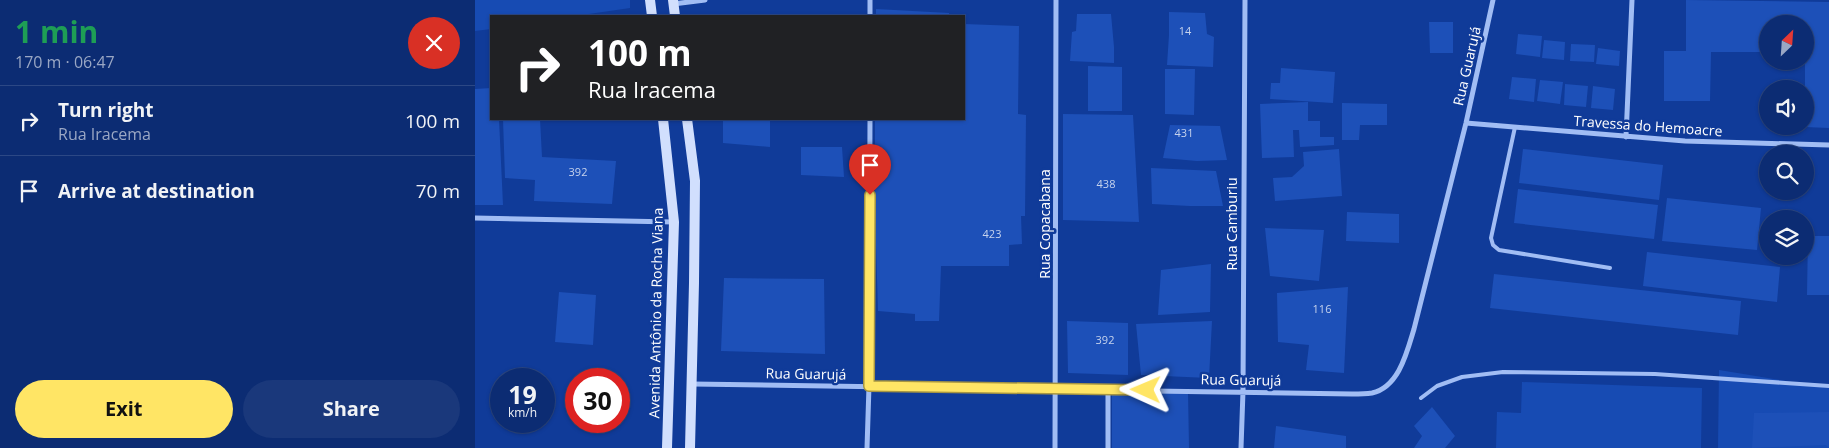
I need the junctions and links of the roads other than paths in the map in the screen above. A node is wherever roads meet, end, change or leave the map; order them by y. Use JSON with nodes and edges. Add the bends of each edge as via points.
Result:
{"nodes":[{"id":1,"x":650,"y":0,"type":"edge"},
{"id":2,"x":705,"y":0,"type":"edge"},
{"id":3,"x":870,"y":0,"type":"edge"},
{"id":4,"x":1056,"y":0,"type":"edge"},
{"id":5,"x":1245,"y":0,"type":"edge"},
{"id":6,"x":1493,"y":0,"type":"edge"},
{"id":7,"x":1632,"y":0,"type":"edge"},
{"id":8,"x":673,"y":2,"type":"edge"},
{"id":9,"x":652,"y":15,"type":"edge"},
{"id":10,"x":675,"y":15,"type":"edge"},
{"id":11,"x":870,"y":15,"type":"edge"},
{"id":12,"x":663,"y":120,"type":"edge"},
{"id":13,"x":687,"y":120,"type":"edge"},
{"id":14,"x":870,"y":120,"type":"edge"},
{"id":15,"x":1466,"y":123,"type":"junction"},
{"id":16,"x":1515,"y":127,"type":"junction"},
{"id":17,"x":1626,"y":137,"type":"junction"},
{"id":18,"x":1829,"y":145,"type":"edge"},
{"id":19,"x":475,"y":218,"type":"edge"},
{"id":20,"x":674,"y":222,"type":"junction"},
{"id":21,"x":1609,"y":268,"type":"dead end"},
{"id":22,"x":692,"y":384,"type":"junction"},
{"id":23,"x":869,"y":386,"type":"junction"},
{"id":24,"x":1829,"y":386,"type":"edge"},
{"id":25,"x":1056,"y":389,"type":"junction"},
{"id":26,"x":1107,"y":389,"type":"junction"},
{"id":27,"x":1243,"y":391,"type":"junction"},
{"id":28,"x":1421,"y":398,"type":"dead end"},
{"id":29,"x":667,"y":448,"type":"edge"},
{"id":30,"x":690,"y":448,"type":"edge"},
{"id":31,"x":867,"y":448,"type":"edge"},
{"id":32,"x":1055,"y":448,"type":"edge"},
{"id":33,"x":1108,"y":448,"type":"edge"},
{"id":34,"x":1241,"y":448,"type":"edge"}],
"edges":[{"from":1,"to":9,"type":"main road"},
{"from":2,"to":8,"type":"street"},
{"from":3,"to":11,"type":"street"},
{"from":4,"to":25,"type":"street","name":"Rua Copacabana"},
{"from":5,"to":27,"type":"street","name":"Rua Camburiu"},
{"from":6,"to":15,"type":"street","name":"Rua Guarujá"},
{"from":7,"to":17,"type":"street"},
{"from":8,"to":10,"type":"main road"},
{"from":12,"to":20,"type":"main road","name":"Avenida Antônio da Rocha Viana"},
{"from":13,"to":22,"type":"main road","via":[[695,181]]},
{"from":14,"to":23,"type":"street"},
{"from":15,"to":16,"type":"street","name":"Travessa do Hemoacre"},
{"from":15,"to":27,"type":"street","name":"Rua Guarujá","via":[[1414,329],[1406,355],[1390,384],[1373,393],[1352,394]]},
{"from":16,"to":17,"type":"street","name":"Travessa do Hemoacre"},
{"from":16,"to":21,"type":"lane","via":[[1491,238],[1493,245],[1499,250]]},
{"from":17,"to":18,"type":"street","name":"Travessa do Hemoacre"},
{"from":19,"to":20,"type":"street"},
{"from":20,"to":29,"type":"main road","name":"Avenida Antônio da Rocha Viana"},
{"from":22,"to":23,"type":"street","name":"Rua Guarujá"},
{"from":22,"to":30,"type":"main road"},
{"from":23,"to":25,"type":"street","name":"Rua Guarujá"},
{"from":23,"to":31,"type":"street"},
{"from":24,"to":28,"type":"lane","via":[[1636,374],[1503,372],[1462,377],[1437,386]]},
{"from":25,"to":26,"type":"street","name":"Rua Guarujá"},
{"from":25,"to":32,"type":"street","name":"Rua Copacabana"},
{"from":26,"to":27,"type":"street","name":"Rua Guarujá"},
{"from":26,"to":33,"type":"street"},
{"from":27,"to":34,"type":"street","name":"Rua Camburiu"}]}
